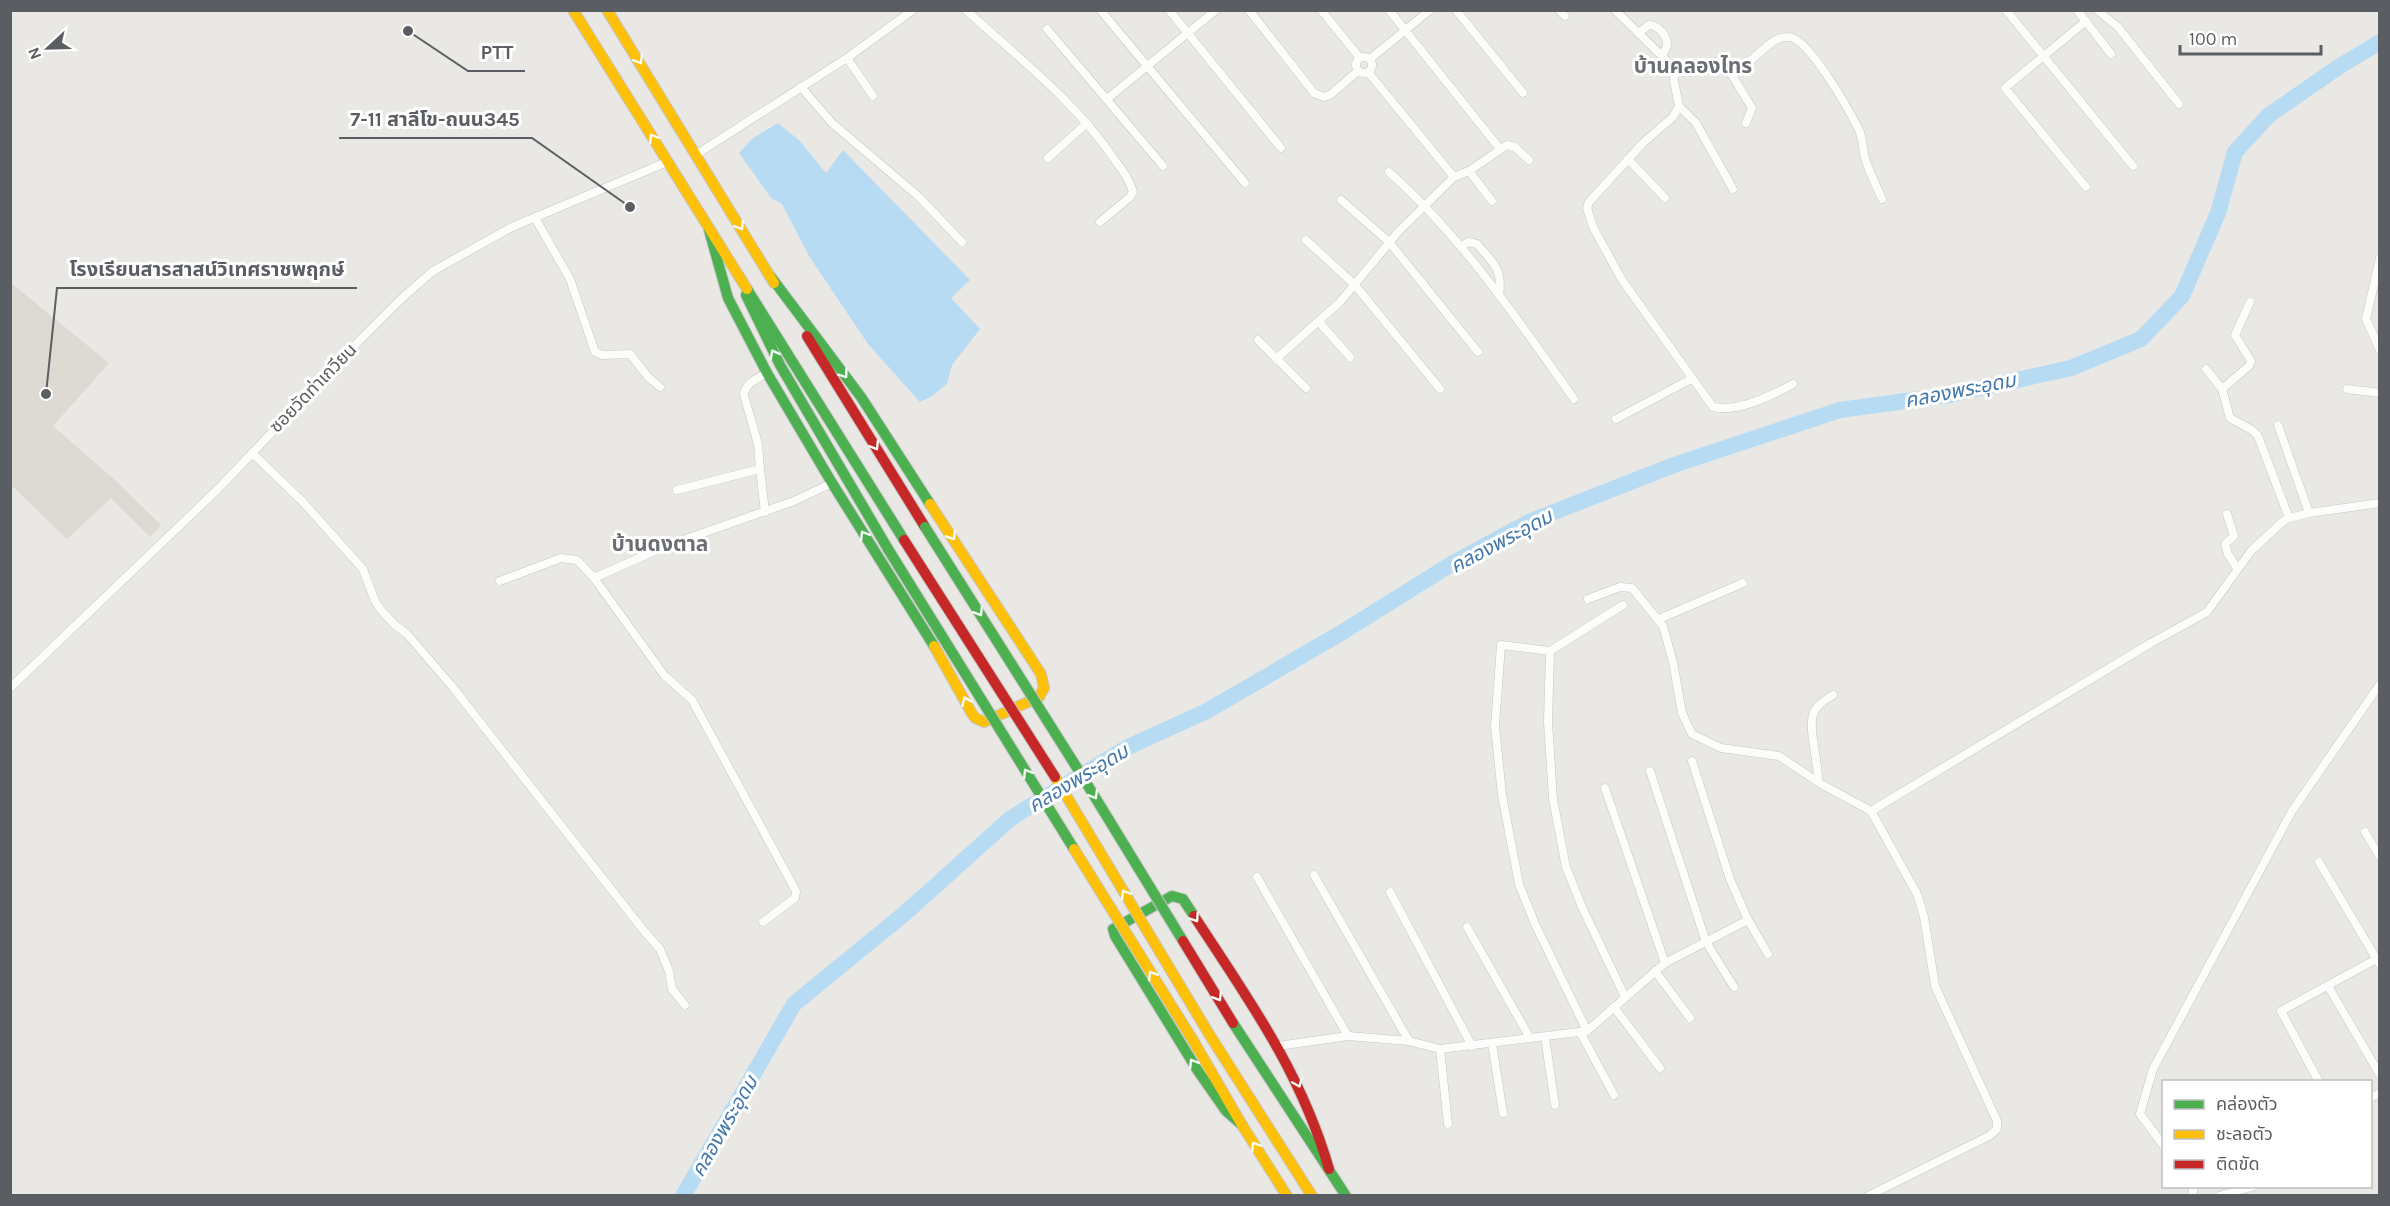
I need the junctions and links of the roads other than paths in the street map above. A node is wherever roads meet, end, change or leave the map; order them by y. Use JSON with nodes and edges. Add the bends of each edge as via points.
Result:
{"nodes":[{"id":1,"x":573,"y":10,"type":"edge"},
{"id":2,"x":608,"y":10,"type":"edge"},
{"id":3,"x":913,"y":10,"type":"edge"},
{"id":4,"x":966,"y":10,"type":"edge"},
{"id":5,"x":1168,"y":10,"type":"edge"},
{"id":6,"x":1216,"y":10,"type":"edge"},
{"id":7,"x":1249,"y":10,"type":"edge"},
{"id":8,"x":1321,"y":10,"type":"edge"},
{"id":9,"x":1389,"y":10,"type":"edge"},
{"id":10,"x":1430,"y":10,"type":"edge"},
{"id":11,"x":1456,"y":10,"type":"edge"},
{"id":12,"x":2006,"y":10,"type":"edge"},
{"id":13,"x":2077,"y":10,"type":"edge"},
{"id":14,"x":2097,"y":10,"type":"edge"},
{"id":15,"x":1102,"y":12,"type":"edge"},
{"id":16,"x":1617,"y":12,"type":"edge"},
{"id":17,"x":2086,"y":21,"type":"junction"},
{"id":18,"x":1047,"y":28,"type":"dead end"},
{"id":19,"x":1405,"y":31,"type":"junction"},
{"id":20,"x":1188,"y":33,"type":"junction"},
{"id":21,"x":1638,"y":33,"type":"junction"},
{"id":22,"x":2111,"y":54,"type":"dead end"},
{"id":23,"x":1662,"y":56,"type":"junction"},
{"id":24,"x":2043,"y":56,"type":"junction"},
{"id":25,"x":848,"y":58,"type":"junction"},
{"id":26,"x":1360,"y":58,"type":"junction"},
{"id":27,"x":1370,"y":59,"type":"junction"},
{"id":28,"x":1148,"y":67,"type":"junction"},
{"id":29,"x":1727,"y":67,"type":"junction"},
{"id":30,"x":1675,"y":69,"type":"junction"},
{"id":31,"x":1358,"y":71,"type":"junction"},
{"id":32,"x":1368,"y":72,"type":"junction"},
{"id":33,"x":801,"y":87,"type":"junction"},
{"id":34,"x":1523,"y":93,"type":"dead end"},
{"id":35,"x":873,"y":96,"type":"dead end"},
{"id":36,"x":1107,"y":99,"type":"junction"},
{"id":37,"x":2179,"y":104,"type":"dead end"},
{"id":38,"x":1679,"y":106,"type":"junction"},
{"id":39,"x":1088,"y":123,"type":"junction"},
{"id":40,"x":1746,"y":123,"type":"dead end"},
{"id":41,"x":1281,"y":148,"type":"dead end"},
{"id":42,"x":1500,"y":149,"type":"junction"},
{"id":43,"x":697,"y":154,"type":"junction"},
{"id":44,"x":1048,"y":158,"type":"dead end"},
{"id":45,"x":1628,"y":159,"type":"junction"},
{"id":46,"x":1528,"y":160,"type":"dead end"},
{"id":47,"x":668,"y":162,"type":"junction"},
{"id":48,"x":1163,"y":165,"type":"dead end"},
{"id":49,"x":2133,"y":166,"type":"dead end"},
{"id":50,"x":1469,"y":171,"type":"junction"},
{"id":51,"x":1389,"y":172,"type":"dead end"},
{"id":52,"x":1454,"y":177,"type":"junction"},
{"id":53,"x":1245,"y":183,"type":"dead end"},
{"id":54,"x":2086,"y":187,"type":"dead end"},
{"id":55,"x":1733,"y":189,"type":"dead end"},
{"id":56,"x":1665,"y":198,"type":"dead end"},
{"id":57,"x":1882,"y":199,"type":"dead end"},
{"id":58,"x":1341,"y":200,"type":"dead end"},
{"id":59,"x":1492,"y":201,"type":"dead end"},
{"id":60,"x":1425,"y":204,"type":"junction"},
{"id":61,"x":535,"y":218,"type":"junction"},
{"id":62,"x":1100,"y":222,"type":"dead end"},
{"id":63,"x":709,"y":230,"type":"junction"},
{"id":64,"x":1306,"y":240,"type":"dead end"},
{"id":65,"x":962,"y":242,"type":"dead end"},
{"id":66,"x":1389,"y":243,"type":"junction"},
{"id":67,"x":1461,"y":247,"type":"junction"},
{"id":68,"x":2379,"y":258,"type":"edge"},
{"id":69,"x":739,"y":277,"type":"junction"},
{"id":70,"x":771,"y":277,"type":"junction"},
{"id":71,"x":1355,"y":285,"type":"junction"},
{"id":72,"x":1498,"y":295,"type":"junction"},
{"id":73,"x":2250,"y":302,"type":"dead end"},
{"id":74,"x":1319,"y":322,"type":"junction"},
{"id":75,"x":1258,"y":340,"type":"dead end"},
{"id":76,"x":2379,"y":350,"type":"edge"},
{"id":77,"x":1478,"y":352,"type":"dead end"},
{"id":78,"x":1350,"y":357,"type":"dead end"},
{"id":79,"x":1276,"y":358,"type":"junction"},
{"id":80,"x":2206,"y":369,"type":"dead end"},
{"id":81,"x":767,"y":373,"type":"junction"},
{"id":82,"x":1691,"y":379,"type":"junction"},
{"id":83,"x":1792,"y":384,"type":"dead end"},
{"id":84,"x":660,"y":387,"type":"dead end"},
{"id":85,"x":1306,"y":388,"type":"dead end"},
{"id":86,"x":1440,"y":389,"type":"dead end"},
{"id":87,"x":2347,"y":389,"type":"dead end"},
{"id":88,"x":2222,"y":390,"type":"junction"},
{"id":89,"x":2379,"y":393,"type":"edge"},
{"id":90,"x":1574,"y":399,"type":"dead end"},
{"id":91,"x":1616,"y":418,"type":"dead end"},
{"id":92,"x":2278,"y":425,"type":"dead end"},
{"id":93,"x":252,"y":453,"type":"junction"},
{"id":94,"x":760,"y":469,"type":"junction"},
{"id":95,"x":832,"y":483,"type":"junction"},
{"id":96,"x":677,"y":490,"type":"dead end"},
{"id":97,"x":2379,"y":503,"type":"edge"},
{"id":98,"x":765,"y":512,"type":"junction"},
{"id":99,"x":2309,"y":513,"type":"junction"},
{"id":100,"x":2226,"y":514,"type":"dead end"},
{"id":101,"x":2289,"y":518,"type":"junction"},
{"id":102,"x":2237,"y":568,"type":"junction"},
{"id":103,"x":594,"y":578,"type":"junction"},
{"id":104,"x":500,"y":581,"type":"dead end"},
{"id":105,"x":1743,"y":583,"type":"dead end"},
{"id":106,"x":1588,"y":599,"type":"dead end"},
{"id":107,"x":1623,"y":605,"type":"dead end"},
{"id":108,"x":1659,"y":619,"type":"junction"},
{"id":109,"x":1550,"y":651,"type":"junction"},
{"id":110,"x":2379,"y":684,"type":"edge"},
{"id":111,"x":10,"y":688,"type":"edge"},
{"id":112,"x":1833,"y":695,"type":"dead end"},
{"id":113,"x":1692,"y":761,"type":"dead end"},
{"id":114,"x":1650,"y":771,"type":"dead end"},
{"id":115,"x":1818,"y":781,"type":"junction"},
{"id":116,"x":1605,"y":788,"type":"dead end"},
{"id":117,"x":1871,"y":811,"type":"junction"},
{"id":118,"x":2365,"y":832,"type":"dead end"},
{"id":119,"x":2379,"y":857,"type":"edge"},
{"id":120,"x":2319,"y":862,"type":"dead end"},
{"id":121,"x":1314,"y":875,"type":"dead end"},
{"id":122,"x":1257,"y":877,"type":"dead end"},
{"id":123,"x":1390,"y":892,"type":"dead end"},
{"id":124,"x":1748,"y":920,"type":"junction"},
{"id":125,"x":763,"y":922,"type":"dead end"},
{"id":126,"x":1467,"y":927,"type":"dead end"},
{"id":127,"x":1706,"y":942,"type":"junction"},
{"id":128,"x":1768,"y":954,"type":"dead end"},
{"id":129,"x":2378,"y":961,"type":"edge"},
{"id":130,"x":1665,"y":963,"type":"junction"},
{"id":131,"x":1655,"y":971,"type":"junction"},
{"id":132,"x":2328,"y":986,"type":"junction"},
{"id":133,"x":1734,"y":987,"type":"dead end"},
{"id":134,"x":1625,"y":997,"type":"junction"},
{"id":135,"x":685,"y":1005,"type":"dead end"},
{"id":136,"x":1614,"y":1007,"type":"junction"},
{"id":137,"x":1690,"y":1018,"type":"dead end"},
{"id":138,"x":1584,"y":1032,"type":"junction"},
{"id":139,"x":1348,"y":1036,"type":"junction"},
{"id":140,"x":1545,"y":1037,"type":"junction"},
{"id":141,"x":1530,"y":1038,"type":"junction"},
{"id":142,"x":1409,"y":1041,"type":"junction"},
{"id":143,"x":1492,"y":1043,"type":"junction"},
{"id":144,"x":1278,"y":1046,"type":"junction"},
{"id":145,"x":1472,"y":1046,"type":"junction"},
{"id":146,"x":1440,"y":1050,"type":"junction"},
{"id":147,"x":1660,"y":1068,"type":"dead end"},
{"id":148,"x":2379,"y":1075,"type":"edge"},
{"id":149,"x":2318,"y":1080,"type":"edge"},
{"id":150,"x":1614,"y":1095,"type":"dead end"},
{"id":151,"x":1555,"y":1105,"type":"dead end"},
{"id":152,"x":1503,"y":1113,"type":"dead end"},
{"id":153,"x":1448,"y":1124,"type":"dead end"},
{"id":154,"x":1242,"y":1125,"type":"junction"},
{"id":155,"x":2162,"y":1145,"type":"edge"},
{"id":156,"x":1329,"y":1169,"type":"junction"},
{"id":157,"x":2248,"y":1188,"type":"edge"},
{"id":158,"x":1287,"y":1196,"type":"edge"},
{"id":159,"x":1312,"y":1196,"type":"edge"},
{"id":160,"x":1346,"y":1196,"type":"edge"},
{"id":161,"x":1868,"y":1196,"type":"edge"},
{"id":162,"x":2219,"y":1196,"type":"edge"}],
"edges":[{"from":47,"to":1,"type":"main road","one_way":true},
{"from":2,"to":43,"type":"main road","one_way":true},
{"from":3,"to":25,"type":"street"},
{"from":4,"to":39,"type":"street"},
{"from":5,"to":20,"type":"street"},
{"from":6,"to":20,"type":"street"},
{"from":7,"to":31,"type":"street","via":[[1314,93],[1324,97]]},
{"from":8,"to":26,"type":"street"},
{"from":9,"to":19,"type":"street"},
{"from":10,"to":19,"type":"street"},
{"from":11,"to":34,"type":"street"},
{"from":12,"to":24,"type":"street"},
{"from":13,"to":17,"type":"street"},
{"from":14,"to":37,"type":"street","via":[[2123,32]]},
{"from":15,"to":28,"type":"street"},
{"from":16,"to":21,"type":"street"},
{"from":17,"to":22,"type":"street"},
{"from":17,"to":24,"type":"street"},
{"from":18,"to":36,"type":"street"},
{"from":19,"to":27,"type":"street"},
{"from":19,"to":42,"type":"street"},
{"from":20,"to":28,"type":"street"},
{"from":20,"to":41,"type":"street"},
{"from":21,"to":23,"type":"street"},
{"from":21,"to":23,"type":"street","via":[[1654,26],[1664,35],[1667,46]]},
{"from":23,"to":30,"type":"street"},
{"from":24,"to":49,"type":"street"},
{"from":24,"to":54,"type":"street","via":[[2005,88]]},
{"from":25,"to":33,"type":"street"},
{"from":25,"to":35,"type":"street"},
{"from":26,"to":27,"type":"street"},
{"from":26,"to":31,"type":"street","via":[[1356,64]]},
{"from":27,"to":32,"type":"street","via":[[1372,66]]},
{"from":28,"to":36,"type":"street"},
{"from":28,"to":53,"type":"street"},
{"from":29,"to":30,"type":"street","via":[[1715,62],[1684,72]]},
{"from":29,"to":40,"type":"street","via":[[1752,108]]},
{"from":29,"to":57,"type":"street","via":[[1741,66],[1782,38],[1799,41],[1826,75],[1859,130],[1866,163]]},
{"from":30,"to":38,"type":"street"},
{"from":31,"to":32,"type":"street"},
{"from":32,"to":52,"type":"street"},
{"from":33,"to":43,"type":"street"},
{"from":33,"to":65,"type":"street","via":[[832,123],[918,196]]},
{"from":36,"to":48,"type":"street"},
{"from":38,"to":45,"type":"street","via":[[1673,117]]},
{"from":38,"to":55,"type":"street","via":[[1696,123]]},
{"from":39,"to":44,"type":"street"},
{"from":39,"to":62,"type":"street","via":[[1128,178],[1132,192]]},
{"from":42,"to":46,"type":"street","via":[[1512,145]]},
{"from":42,"to":50,"type":"street"},
{"from":43,"to":70,"type":"main road","one_way":true},
{"from":45,"to":56,"type":"street"},
{"from":45,"to":82,"type":"street","via":[[1589,202],[1588,216],[1622,280]]},
{"from":47,"to":61,"type":"street","name":"ซอยวัดท่าเกวียน"},
{"from":47,"to":63,"type":"main road"},
{"from":50,"to":52,"type":"street"},
{"from":50,"to":59,"type":"street"},
{"from":51,"to":60,"type":"street"},
{"from":52,"to":60,"type":"street"},
{"from":58,"to":66,"type":"street"},
{"from":60,"to":66,"type":"street"},
{"from":60,"to":67,"type":"street"},
{"from":61,"to":84,"type":"street","via":[[570,279],[595,352],[630,354]]},
{"from":61,"to":93,"type":"street","name":"ซอยวัดท่าเกวียน","via":[[450,261],[414,286]]},
{"from":63,"to":69,"type":"main road"},
{"from":63,"to":81,"type":"main road","via":[[728,298]]},
{"from":64,"to":71,"type":"street"},
{"from":66,"to":71,"type":"street"},
{"from":66,"to":77,"type":"street"},
{"from":67,"to":72,"type":"street"},
{"from":67,"to":72,"type":"street","via":[[1468,242],[1477,244],[1493,264],[1501,280]]},
{"from":68,"to":76,"type":"street","via":[[2366,319]]},
{"from":154,"to":69,"type":"main road","one_way":true,"bridge":true,"via":[[888,549],[780,365]]},
{"from":159,"to":69,"type":"main road","one_way":true,"bridge":true,"via":[[1209,1034],[1059,783]]},
{"from":70,"to":95,"type":"main road","one_way":true,"via":[[861,397],[1035,664],[1044,682],[1039,697],[984,722],[975,718]]},
{"from":70,"to":156,"type":"main road","one_way":true,"bridge":true,"via":[[1233,1023]]},
{"from":71,"to":74,"type":"street"},
{"from":71,"to":86,"type":"street"},
{"from":72,"to":90,"type":"street"},
{"from":73,"to":88,"type":"street","via":[[2235,334],[2251,361]]},
{"from":74,"to":78,"type":"street"},
{"from":74,"to":79,"type":"street"},
{"from":75,"to":79,"type":"street"},
{"from":79,"to":85,"type":"street"},
{"from":80,"to":88,"type":"street"},
{"from":81,"to":94,"type":"street","via":[[744,389]]},
{"from":81,"to":95,"type":"main road"},
{"from":82,"to":83,"type":"street","via":[[1708,402],[1721,409],[1766,398]]},
{"from":82,"to":91,"type":"street"},
{"from":87,"to":89,"type":"street"},
{"from":88,"to":101,"type":"street","via":[[2232,421],[2258,436]]},
{"from":92,"to":99,"type":"street"},
{"from":93,"to":111,"type":"street","name":"ซอยวัดท่าเกวียน","via":[[211,497]]},
{"from":93,"to":135,"type":"street","via":[[363,569],[381,610],[407,633],[656,942],[669,971],[672,990]]},
{"from":94,"to":96,"type":"street"},
{"from":94,"to":98,"type":"street"},
{"from":95,"to":98,"type":"street"},
{"from":97,"to":99,"type":"street"},
{"from":98,"to":103,"type":"street","via":[[649,553]]},
{"from":99,"to":101,"type":"street"},
{"from":100,"to":102,"type":"street","via":[[2234,536],[2225,544]]},
{"from":101,"to":102,"type":"street"},
{"from":102,"to":117,"type":"street","via":[[2215,603],[2195,621],[2151,643]]},
{"from":103,"to":104,"type":"street","via":[[577,560],[561,558]]},
{"from":103,"to":125,"type":"street","via":[[664,675],[692,700],[796,891],[795,898]]},
{"from":105,"to":108,"type":"street"},
{"from":106,"to":108,"type":"street","via":[[1628,586]]},
{"from":107,"to":109,"type":"street"},
{"from":108,"to":115,"type":"street","via":[[1673,662],[1682,713],[1692,734],[1721,748],[1779,756]]},
{"from":109,"to":134,"type":"street","via":[[1548,722],[1553,799],[1566,867]]},
{"from":109,"to":138,"type":"street","via":[[1501,645],[1495,726],[1502,795],[1519,884]]},
{"from":110,"to":155,"type":"street","via":[[2292,811],[2153,1069],[2140,1113]]},
{"from":112,"to":115,"type":"street","via":[[1816,708],[1811,721]]},
{"from":113,"to":124,"type":"street","via":[[1730,879]]},
{"from":114,"to":127,"type":"street"},
{"from":115,"to":117,"type":"street"},
{"from":116,"to":130,"type":"street"},
{"from":117,"to":161,"type":"street","via":[[1917,894],[1935,986],[1997,1120],[1997,1129]]},
{"from":118,"to":119,"type":"street"},
{"from":120,"to":129,"type":"street"},
{"from":121,"to":142,"type":"street"},
{"from":122,"to":139,"type":"street"},
{"from":123,"to":145,"type":"street"},
{"from":124,"to":127,"type":"street"},
{"from":124,"to":128,"type":"street"},
{"from":126,"to":141,"type":"street"},
{"from":127,"to":130,"type":"street"},
{"from":127,"to":133,"type":"street"},
{"from":129,"to":132,"type":"street"},
{"from":130,"to":131,"type":"street"},
{"from":131,"to":134,"type":"street"},
{"from":131,"to":137,"type":"street"},
{"from":132,"to":148,"type":"street"},
{"from":132,"to":149,"type":"street","via":[[2281,1011]]},
{"from":134,"to":136,"type":"street"},
{"from":136,"to":138,"type":"street"},
{"from":136,"to":147,"type":"street"},
{"from":138,"to":140,"type":"street"},
{"from":138,"to":150,"type":"street"},
{"from":139,"to":142,"type":"street"},
{"from":139,"to":144,"type":"street"},
{"from":140,"to":141,"type":"street"},
{"from":140,"to":151,"type":"street"},
{"from":141,"to":143,"type":"street"},
{"from":142,"to":146,"type":"street"},
{"from":143,"to":145,"type":"street"},
{"from":143,"to":152,"type":"street"},
{"from":154,"to":144,"type":"main road","one_way":true,"via":[[1226,1111],[1198,1071],[1113,929],[1178,896]]},
{"from":144,"to":156,"type":"main road","one_way":true,"via":[[1295,1075]]},
{"from":145,"to":146,"type":"street"},
{"from":146,"to":153,"type":"street"},
{"from":158,"to":154,"type":"main road","one_way":true},
{"from":156,"to":160,"type":"main road"},
{"from":157,"to":162,"type":"street"}]}
